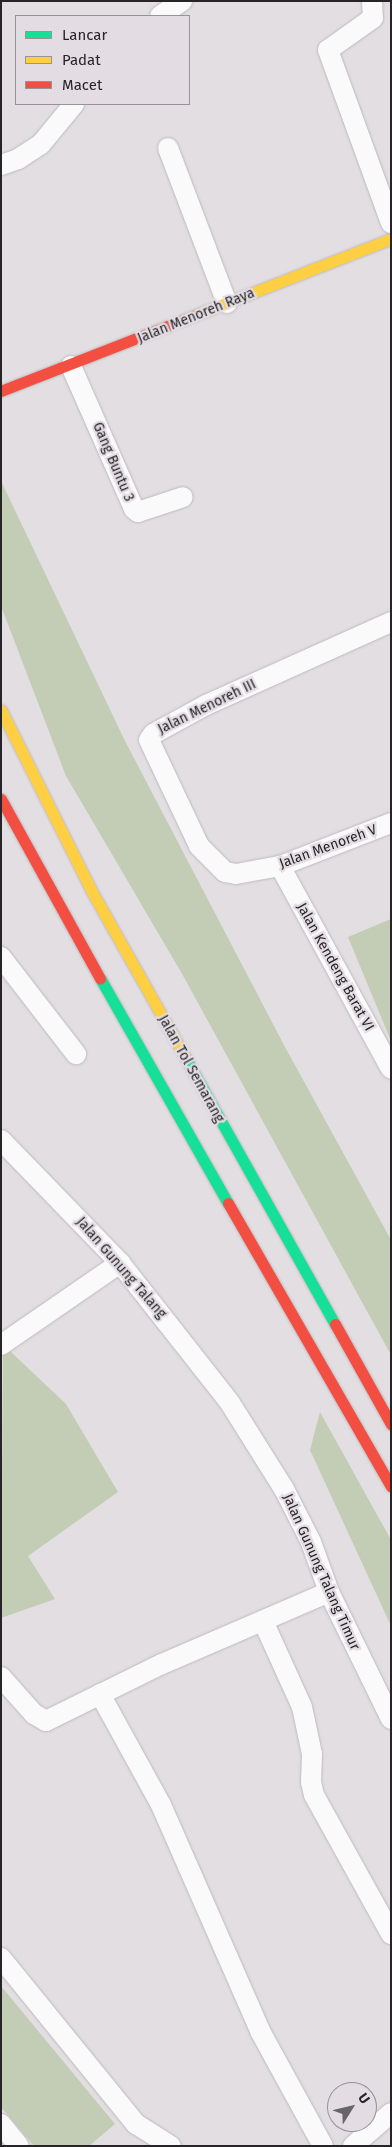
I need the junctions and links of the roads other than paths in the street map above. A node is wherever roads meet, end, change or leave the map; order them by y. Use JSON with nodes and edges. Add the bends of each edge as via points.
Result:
{"nodes":[{"id":1,"x":182,"y":1,"type":"edge"},
{"id":2,"x":372,"y":1,"type":"edge"},
{"id":3,"x":161,"y":15,"type":"edge"},
{"id":4,"x":73,"y":105,"type":"edge"},
{"id":5,"x":168,"y":148,"type":"dead end"},
{"id":6,"x":1,"y":165,"type":"edge"},
{"id":7,"x":391,"y":223,"type":"edge"},
{"id":8,"x":391,"y":240,"type":"edge"},
{"id":9,"x":227,"y":303,"type":"junction"},
{"id":10,"x":71,"y":366,"type":"junction"},
{"id":11,"x":1,"y":392,"type":"edge"},
{"id":12,"x":183,"y":497,"type":"dead end"},
{"id":13,"x":391,"y":622,"type":"edge"},
{"id":14,"x":1,"y":710,"type":"edge"},
{"id":15,"x":1,"y":799,"type":"edge"},
{"id":16,"x":391,"y":823,"type":"edge"},
{"id":17,"x":280,"y":866,"type":"junction"},
{"id":18,"x":236,"y":874,"type":"joint"},
{"id":19,"x":1,"y":957,"type":"edge"},
{"id":20,"x":76,"y":1054,"type":"dead end"},
{"id":21,"x":391,"y":1069,"type":"edge"},
{"id":22,"x":1,"y":1140,"type":"edge"},
{"id":23,"x":120,"y":1264,"type":"junction"},
{"id":24,"x":1,"y":1345,"type":"edge"},
{"id":25,"x":230,"y":1404,"type":"joint"},
{"id":26,"x":391,"y":1424,"type":"edge"},
{"id":27,"x":391,"y":1486,"type":"edge"},
{"id":28,"x":329,"y":1592,"type":"junction"},
{"id":29,"x":263,"y":1621,"type":"junction"},
{"id":30,"x":1,"y":1677,"type":"edge"},
{"id":31,"x":100,"y":1694,"type":"junction"},
{"id":32,"x":391,"y":1718,"type":"edge"},
{"id":33,"x":391,"y":1934,"type":"edge"},
{"id":34,"x":1,"y":1958,"type":"edge"},
{"id":35,"x":391,"y":2113,"type":"edge"},
{"id":36,"x":1,"y":2124,"type":"edge"},
{"id":37,"x":19,"y":2146,"type":"edge"},
{"id":38,"x":171,"y":2146,"type":"edge"},
{"id":39,"x":323,"y":2146,"type":"edge"},
{"id":40,"x":353,"y":2146,"type":"edge"}],
"edges":[{"from":1,"to":3,"type":"street"},
{"from":2,"to":7,"type":"street","via":[[373,18],[328,50]]},
{"from":4,"to":6,"type":"street","via":[[41,144],[18,160]]},
{"from":5,"to":9,"type":"street"},
{"from":8,"to":9,"type":"main road","name":"Jalan Menoreh Raya"},
{"from":9,"to":10,"type":"main road","name":"Jalan Menoreh Raya"},
{"from":10,"to":11,"type":"main road","name":"Jalan Menoreh Raya"},
{"from":10,"to":12,"type":"street","name":"Gang Buntu 3","via":[[134,509],[138,512]]},
{"from":13,"to":18,"type":"street","name":"Jalan Menoreh III","via":[[206,705],[150,736],[150,743],[199,846],[216,866]]},
{"from":14,"to":26,"type":"main road","name":"Jalan Tol Semarang","via":[[91,890]]},
{"from":15,"to":27,"type":"main road","via":[[136,1042]]},
{"from":16,"to":17,"type":"street","name":"Jalan Menoreh V"},
{"from":17,"to":18,"type":"street","name":"Jalan Menoreh V"},
{"from":17,"to":21,"type":"street","name":"Jalan Kendeng Barat VI"},
{"from":19,"to":20,"type":"street"},
{"from":22,"to":23,"type":"street","name":"Jalan Gunung Talang"},
{"from":23,"to":24,"type":"street"},
{"from":23,"to":25,"type":"street","name":"Jalan Gunung Talang"},
{"from":25,"to":28,"type":"street","name":"Jalan Gunung Talang Timur","via":[[284,1489],[311,1542]]},
{"from":28,"to":29,"type":"street"},
{"from":28,"to":32,"type":"street","name":"Jalan Gunung Talang Timur"},
{"from":29,"to":31,"type":"street"},
{"from":29,"to":33,"type":"street","via":[[302,1707],[312,1754],[314,1795]]},
{"from":30,"to":31,"type":"street","via":[[34,1714],[46,1720]]},
{"from":31,"to":39,"type":"street","via":[[161,1805],[260,2031]]},
{"from":34,"to":38,"type":"street","via":[[136,2124]]},
{"from":35,"to":40,"type":"street"},
{"from":36,"to":37,"type":"street"}]}
